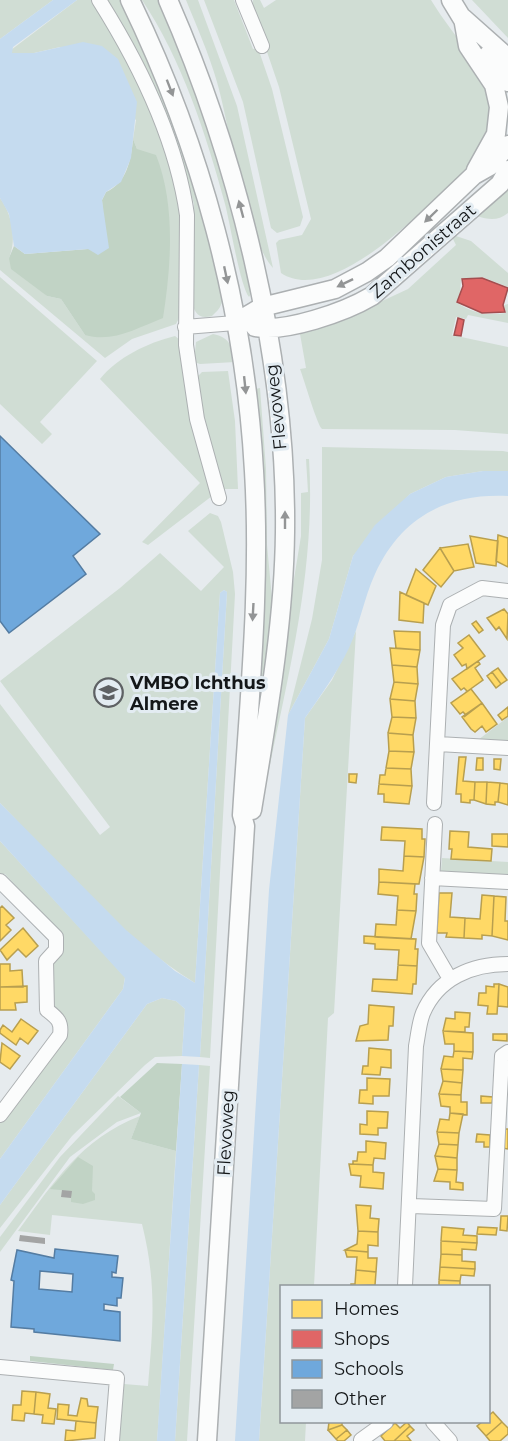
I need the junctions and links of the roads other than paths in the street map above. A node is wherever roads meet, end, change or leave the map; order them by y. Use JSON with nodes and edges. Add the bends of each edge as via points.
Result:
{"nodes":[{"id":1,"x":99,"y":0,"type":"edge"},
{"id":2,"x":130,"y":0,"type":"edge"},
{"id":3,"x":168,"y":0,"type":"edge"},
{"id":4,"x":243,"y":0,"type":"edge"},
{"id":5,"x":451,"y":0,"type":"edge"},
{"id":6,"x":463,"y":18,"type":"junction"},
{"id":7,"x":508,"y":44,"type":"edge"},
{"id":8,"x":262,"y":46,"type":"dead end"},
{"id":9,"x":508,"y":58,"type":"edge"},
{"id":10,"x":508,"y":82,"type":"edge"},
{"id":11,"x":508,"y":146,"type":"edge"},
{"id":12,"x":474,"y":175,"type":"junction"},
{"id":13,"x":505,"y":178,"type":"edge"},
{"id":14,"x":262,"y":307,"type":"junction"},
{"id":15,"x":235,"y":323,"type":"junction"},
{"id":16,"x":185,"y":327,"type":"junction"},
{"id":17,"x":266,"y":329,"type":"junction"},
{"id":18,"x":219,"y":498,"type":"dead end"},
{"id":19,"x":508,"y":591,"type":"edge"},
{"id":20,"x":438,"y":744,"type":"junction"},
{"id":21,"x":508,"y":748,"type":"edge"},
{"id":22,"x":252,"y":765,"type":"junction"},
{"id":23,"x":434,"y":803,"type":"dead end"},
{"id":24,"x":435,"y":824,"type":"dead end"},
{"id":25,"x":432,"y":878,"type":"junction"},
{"id":26,"x":0,"y":881,"type":"edge"},
{"id":27,"x":508,"y":882,"type":"edge"},
{"id":28,"x":508,"y":964,"type":"edge"},
{"id":29,"x":450,"y":979,"type":"junction"},
{"id":30,"x":508,"y":1053,"type":"edge"},
{"id":31,"x":0,"y":1115,"type":"edge"},
{"id":32,"x":411,"y":1206,"type":"junction"},
{"id":33,"x":405,"y":1285,"type":"edge"},
{"id":34,"x":0,"y":1367,"type":"edge"},
{"id":35,"x":385,"y":1423,"type":"edge"},
{"id":36,"x":435,"y":1423,"type":"edge"},
{"id":37,"x":361,"y":1440,"type":"edge"},
{"id":38,"x":112,"y":1441,"type":"edge"},
{"id":39,"x":207,"y":1441,"type":"edge"},
{"id":40,"x":450,"y":1441,"type":"edge"}],
"edges":[{"from":1,"to":16,"type":"street","via":[[146,86],[184,193]]},
{"from":2,"to":15,"type":"main road","name":"Flevoweg","one_way":true,"via":[[161,66],[196,163],[218,240]]},
{"from":14,"to":3,"type":"main road","name":"Flevoweg","one_way":true,"via":[[227,162]]},
{"from":4,"to":8,"type":"street"},
{"from":5,"to":6,"type":"main road"},
{"from":6,"to":7,"type":"main road","via":[[489,27]]},
{"from":6,"to":9,"type":"main road"},
{"from":6,"to":10,"type":"main road"},
{"from":6,"to":12,"type":"main road","name":"Zambonistraat","via":[[468,46],[494,85],[499,112],[494,140]]},
{"from":11,"to":12,"type":"main road","name":"Zambonistraat"},
{"from":12,"to":14,"type":"main road","name":"Zambonistraat","one_way":true,"via":[[368,272],[335,289]]},
{"from":13,"to":17,"type":"main road","name":"Zambonistraat","via":[[372,296],[329,313]]},
{"from":14,"to":15,"type":"main road","name":"Zambonistraat"},
{"from":14,"to":17,"type":"main road","name":"Flevoweg"},
{"from":15,"to":16,"type":"street"},
{"from":15,"to":17,"type":"main road","name":"Zambonistraat"},
{"from":15,"to":22,"type":"main road","name":"Flevoweg","one_way":true,"via":[[254,470]]},
{"from":16,"to":18,"type":"street","via":[[197,419]]},
{"from":22,"to":17,"type":"main road","name":"Flevoweg","one_way":true,"via":[[282,594],[285,533],[281,451]]},
{"from":19,"to":20,"type":"street","via":[[482,588],[450,605],[443,625]]},
{"from":20,"to":21,"type":"street"},
{"from":20,"to":23,"type":"street"},
{"from":22,"to":39,"type":"main road","name":"Flevoweg","via":[[242,815],[245,826]]},
{"from":24,"to":25,"type":"street"},
{"from":25,"to":27,"type":"street"},
{"from":25,"to":29,"type":"street","via":[[429,943]]},
{"from":26,"to":31,"type":"street","via":[[56,937],[56,950],[46,961],[47,1010],[58,1018],[61,1026],[60,1035]]},
{"from":28,"to":29,"type":"street","via":[[464,970]]},
{"from":29,"to":32,"type":"street","via":[[422,1014],[416,1046]]},
{"from":30,"to":32,"type":"street","via":[[502,1056],[494,1209]]},
{"from":32,"to":33,"type":"street"},
{"from":34,"to":38,"type":"street","via":[[117,1378]]},
{"from":35,"to":37,"type":"street"},
{"from":36,"to":40,"type":"street"}]}
